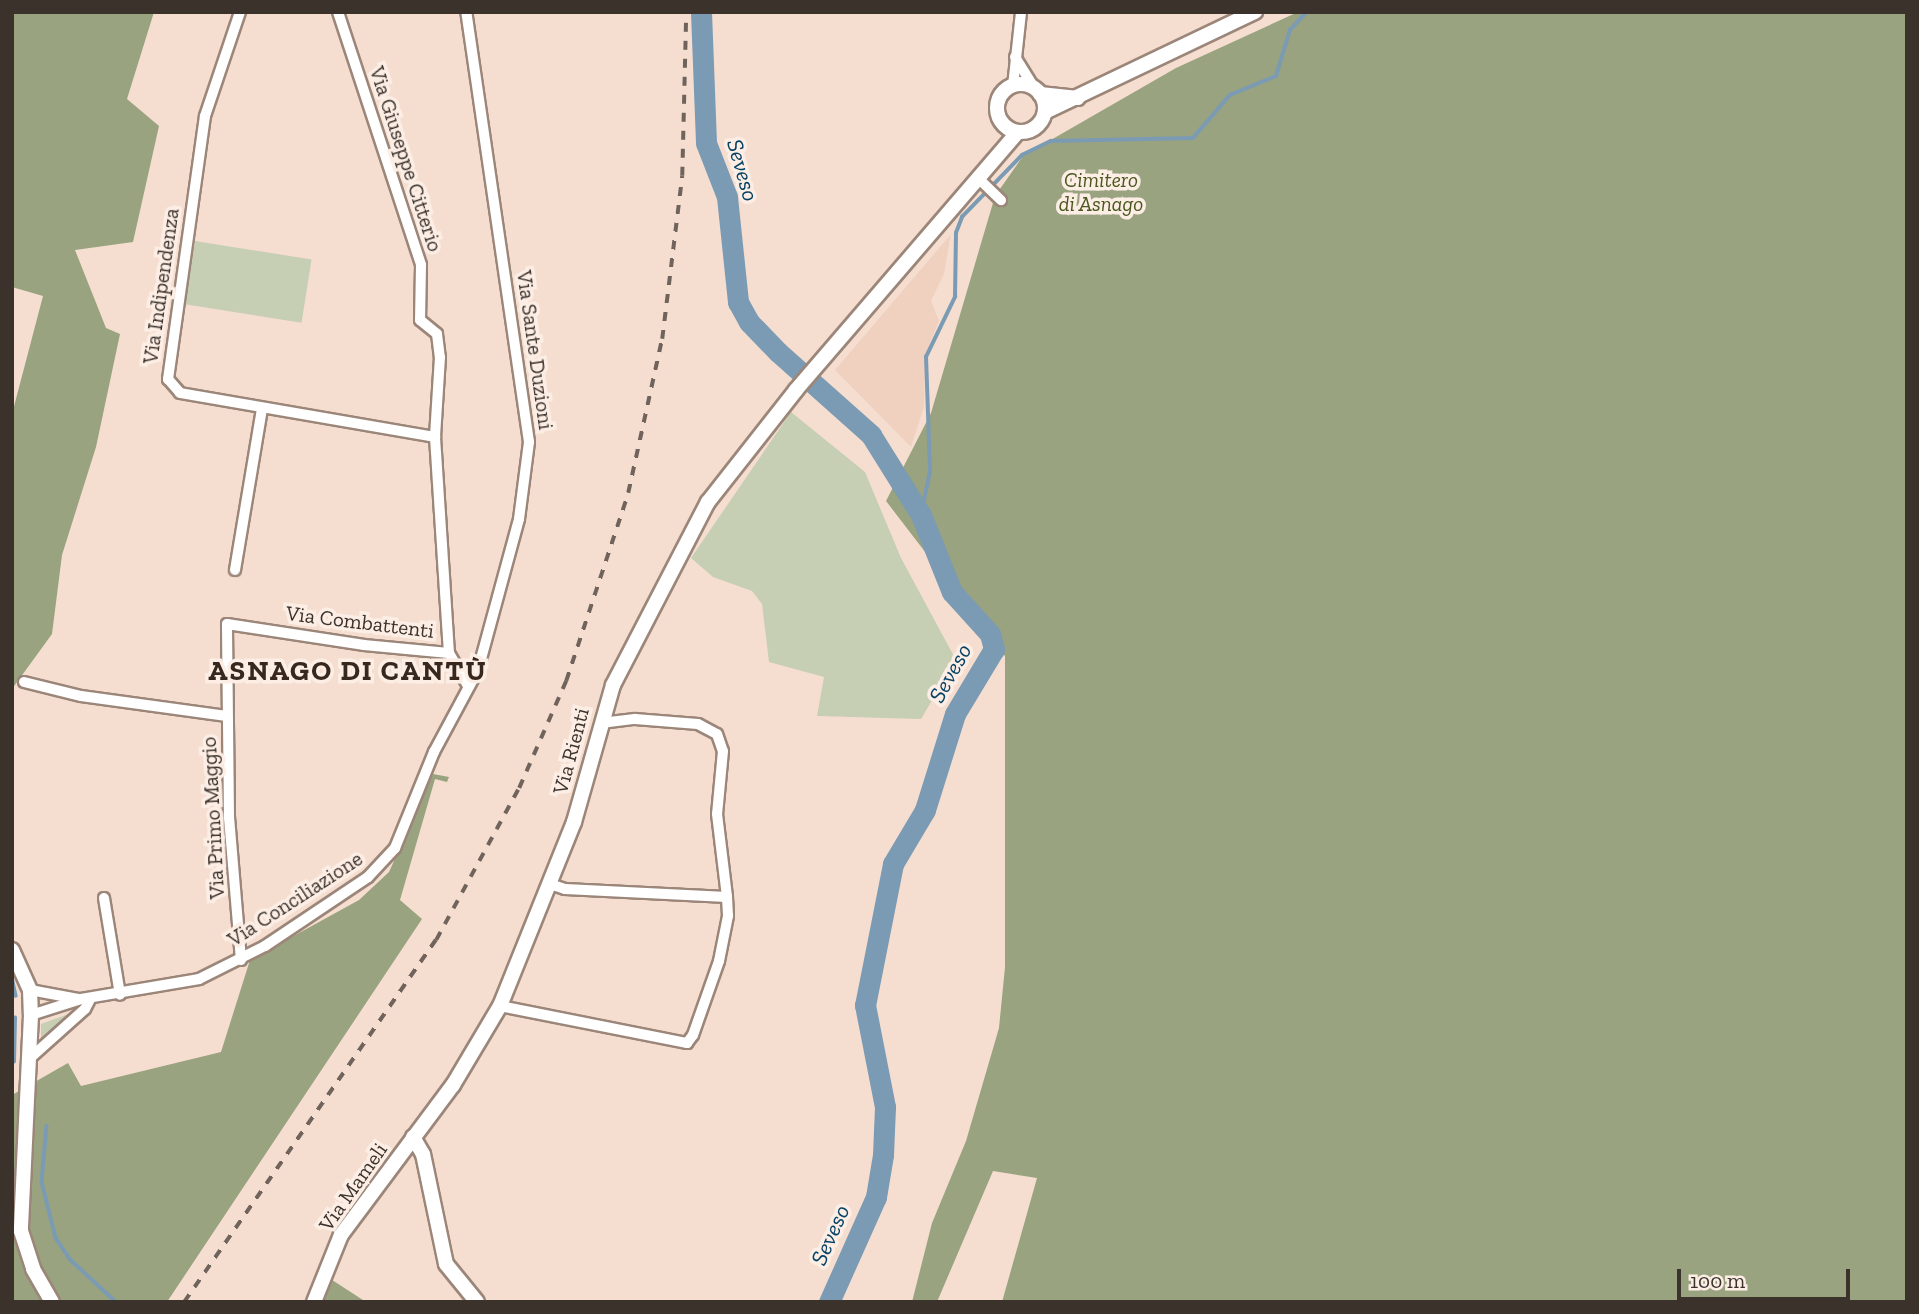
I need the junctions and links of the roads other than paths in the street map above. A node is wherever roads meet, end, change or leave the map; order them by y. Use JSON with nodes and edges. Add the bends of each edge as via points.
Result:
{"nodes":[{"id":1,"x":240,"y":12,"type":"edge"},
{"id":2,"x":338,"y":12,"type":"edge"},
{"id":3,"x":466,"y":12,"type":"edge"},
{"id":4,"x":1021,"y":12,"type":"edge"},
{"id":5,"x":1255,"y":12,"type":"edge"},
{"id":6,"x":1015,"y":56,"type":"junction"},
{"id":7,"x":1013,"y":86,"type":"junction"},
{"id":8,"x":1037,"y":91,"type":"junction"},
{"id":9,"x":1080,"y":99,"type":"junction"},
{"id":10,"x":1045,"y":112,"type":"junction"},
{"id":11,"x":1002,"y":122,"type":"junction"},
{"id":12,"x":1018,"y":132,"type":"junction"},
{"id":13,"x":989,"y":162,"type":"junction"},
{"id":14,"x":984,"y":185,"type":"junction"},
{"id":15,"x":1001,"y":200,"type":"dead end"},
{"id":16,"x":262,"y":409,"type":"junction"},
{"id":17,"x":435,"y":437,"type":"junction"},
{"id":18,"x":235,"y":570,"type":"dead end"},
{"id":19,"x":227,"y":624,"type":"joint"},
{"id":20,"x":449,"y":653,"type":"junction"},
{"id":21,"x":24,"y":682,"type":"dead end"},
{"id":22,"x":468,"y":687,"type":"junction"},
{"id":23,"x":227,"y":716,"type":"junction"},
{"id":24,"x":600,"y":723,"type":"junction"},
{"id":25,"x":550,"y":884,"type":"junction"},
{"id":26,"x":727,"y":897,"type":"junction"},
{"id":27,"x":104,"y":898,"type":"dead end"},
{"id":28,"x":12,"y":950,"type":"edge"},
{"id":29,"x":241,"y":960,"type":"junction"},
{"id":30,"x":30,"y":990,"type":"junction"},
{"id":31,"x":120,"y":995,"type":"junction"},
{"id":32,"x":86,"y":999,"type":"junction"},
{"id":33,"x":500,"y":1006,"type":"junction"},
{"id":34,"x":31,"y":1015,"type":"junction"},
{"id":35,"x":29,"y":1059,"type":"junction"},
{"id":36,"x":414,"y":1137,"type":"junction"},
{"id":37,"x":51,"y":1302,"type":"edge"},
{"id":38,"x":314,"y":1302,"type":"edge"},
{"id":39,"x":477,"y":1302,"type":"edge"}],
"edges":[{"from":1,"to":16,"type":"street","name":"Via Indipendenza","via":[[205,117],[168,379],[180,393]]},
{"from":2,"to":17,"type":"street","name":"Via Giuseppe Citterio","via":[[421,265],[420,320],[437,334]]},
{"from":3,"to":22,"type":"street","name":"Via Sante Duzioni","via":[[529,442],[519,519],[478,670]]},
{"from":4,"to":6,"type":"street"},
{"from":5,"to":9,"type":"main road"},
{"from":6,"to":7,"type":"street"},
{"from":6,"to":8,"type":"street"},
{"from":7,"to":8,"type":"main road"},
{"from":7,"to":11,"type":"main road","via":[[998,102]]},
{"from":8,"to":9,"type":"main road"},
{"from":8,"to":10,"type":"main road"},
{"from":9,"to":10,"type":"main road"},
{"from":10,"to":12,"type":"main road","via":[[1037,126]]},
{"from":11,"to":12,"type":"main road"},
{"from":11,"to":13,"type":"main road"},
{"from":12,"to":13,"type":"main road"},
{"from":13,"to":14,"type":"main road","name":"Via Rienti"},
{"from":14,"to":15,"type":"street"},
{"from":14,"to":24,"type":"main road","name":"Via Rienti","via":[[796,390],[708,502],[613,685]]},
{"from":16,"to":17,"type":"street","name":"Via Indipendenza"},
{"from":16,"to":18,"type":"street"},
{"from":17,"to":20,"type":"street"},
{"from":19,"to":20,"type":"street","name":"Via Combattenti"},
{"from":19,"to":23,"type":"street","name":"Via Primo Maggio"},
{"from":20,"to":22,"type":"street","name":"Via Combattenti"},
{"from":21,"to":23,"type":"street","name":"Via Primo Maggio","via":[[81,696]]},
{"from":22,"to":29,"type":"street","name":"Via Conciliazione","via":[[434,752],[395,848],[382,864]]},
{"from":23,"to":29,"type":"street","name":"Via Primo Maggio","via":[[229,818]]},
{"from":24,"to":25,"type":"main road","name":"Via Rienti","via":[[574,822]]},
{"from":24,"to":26,"type":"street","via":[[635,719],[685,723],[717,734],[723,751],[718,814]]},
{"from":25,"to":26,"type":"street"},
{"from":25,"to":33,"type":"main road","name":"Via Rienti"},
{"from":26,"to":33,"type":"street","via":[[719,961],[687,1043]]},
{"from":27,"to":31,"type":"street"},
{"from":28,"to":30,"type":"main road"},
{"from":29,"to":31,"type":"street","name":"Via Conciliazione","via":[[199,979]]},
{"from":30,"to":32,"type":"street"},
{"from":30,"to":34,"type":"main road"},
{"from":31,"to":32,"type":"street","name":"Via Conciliazione"},
{"from":32,"to":34,"type":"street"},
{"from":32,"to":35,"type":"street","via":[[85,1009]]},
{"from":33,"to":36,"type":"main road","name":"Via Rienti","via":[[453,1085]]},
{"from":34,"to":35,"type":"main road"},
{"from":35,"to":37,"type":"main road","via":[[19,1196],[21,1231],[33,1269]]},
{"from":36,"to":38,"type":"main road","name":"Via Mameli","via":[[341,1235]]},
{"from":36,"to":39,"type":"main road","via":[[423,1154],[446,1264]]}]}
